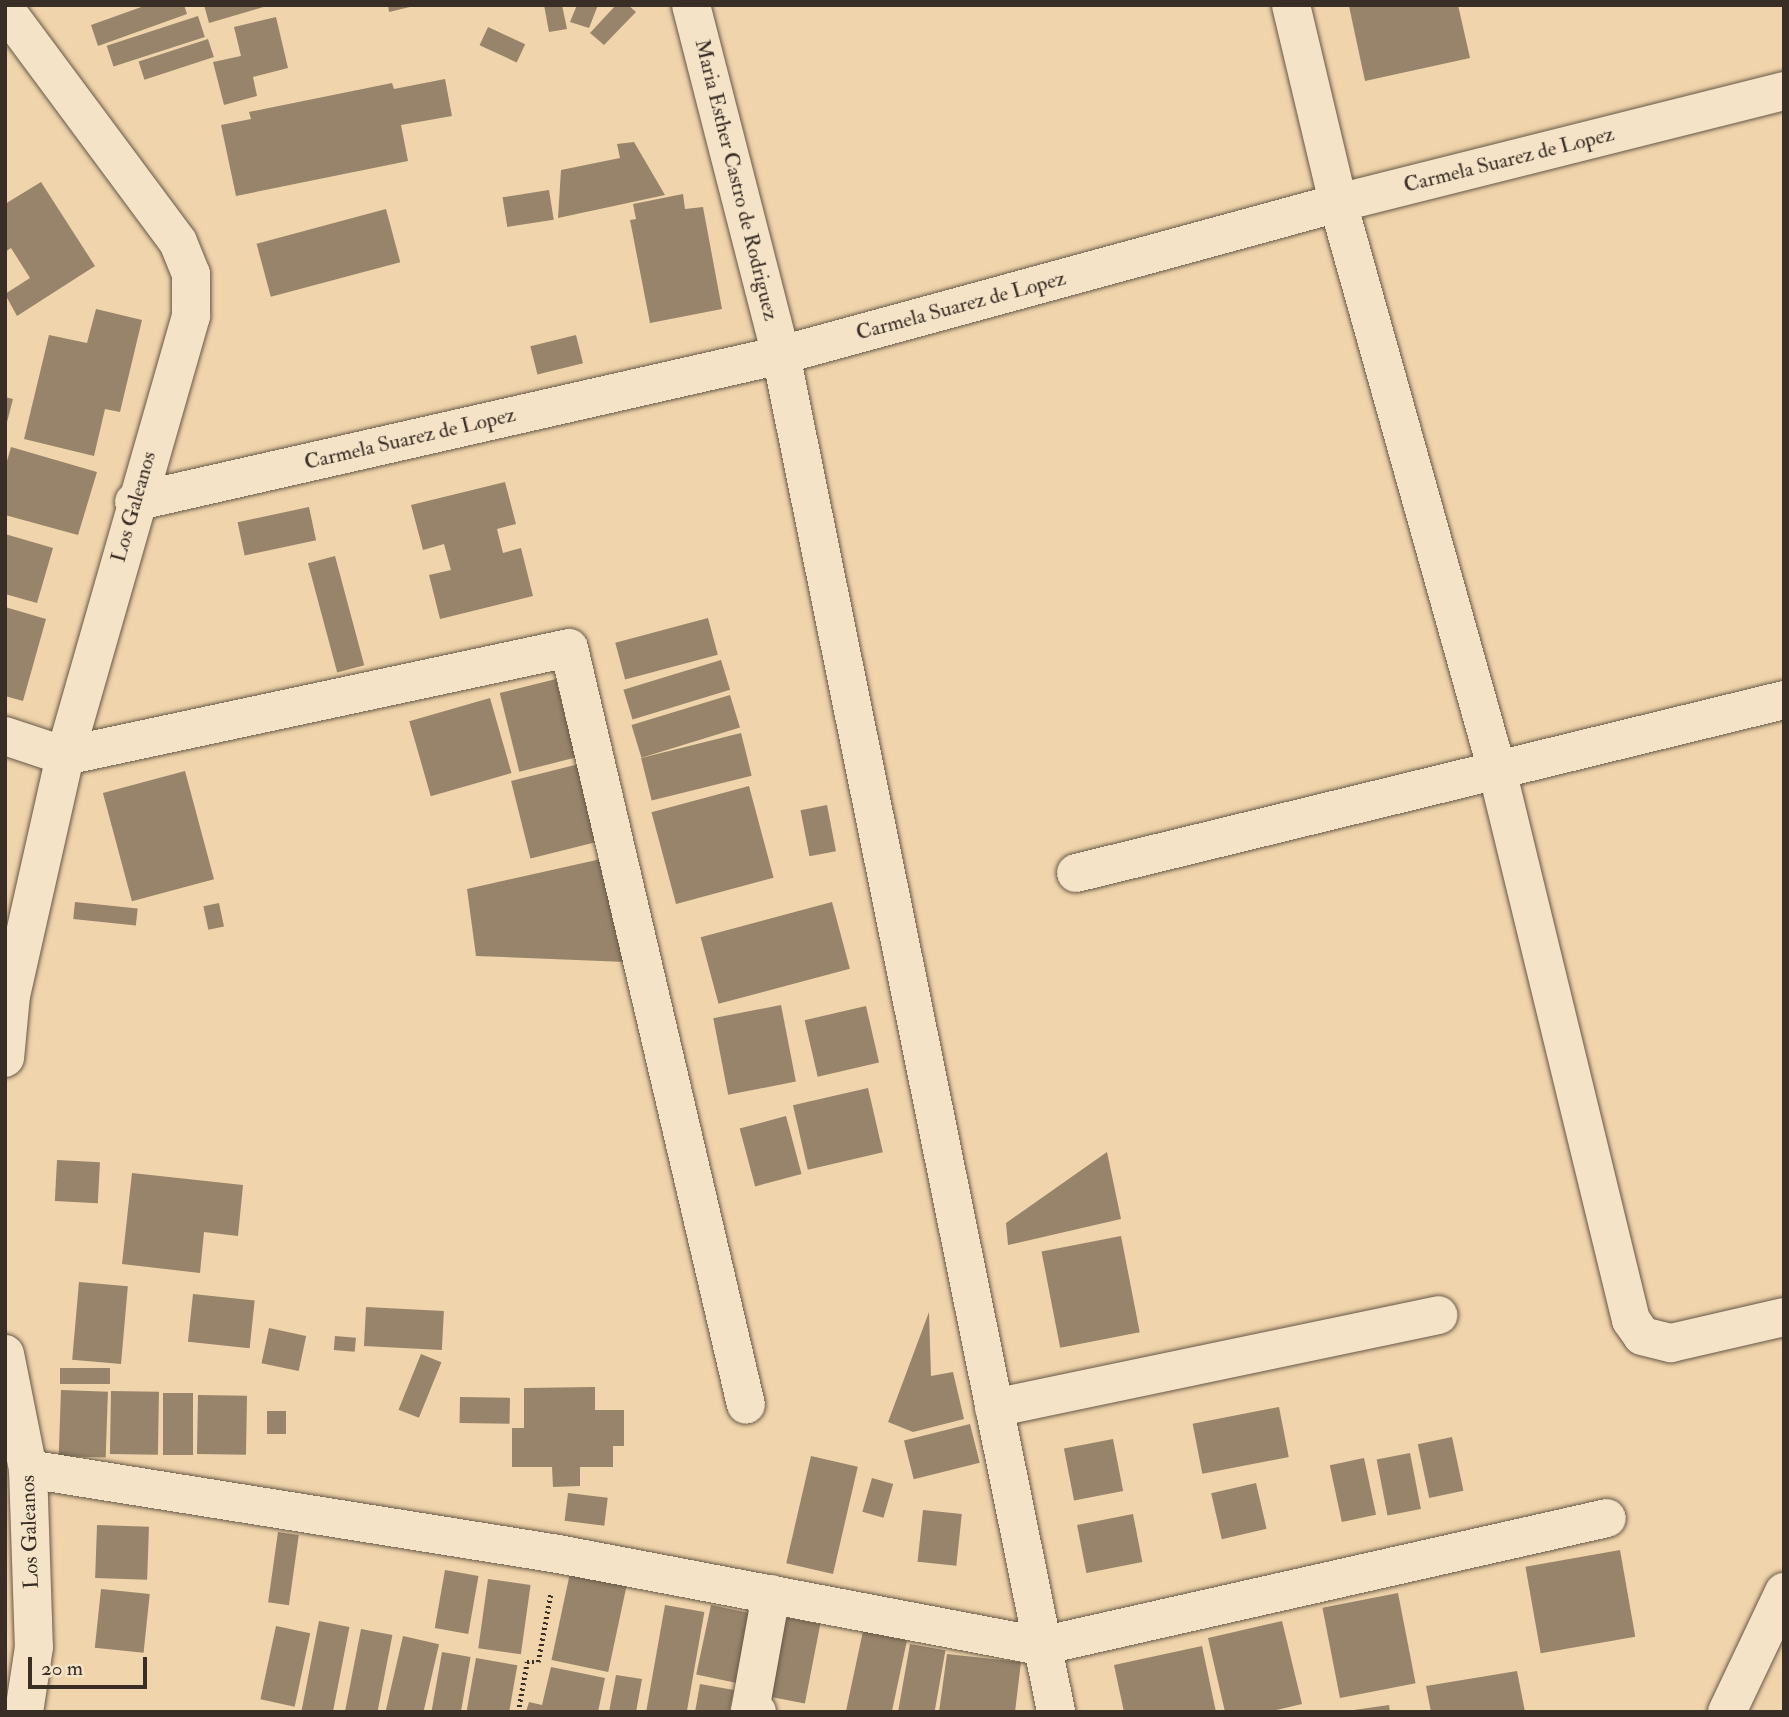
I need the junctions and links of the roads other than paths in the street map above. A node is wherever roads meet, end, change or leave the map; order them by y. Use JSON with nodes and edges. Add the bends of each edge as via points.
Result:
{"nodes":[{"id":1,"x":691,"y":5,"type":"edge"},
{"id":2,"x":1291,"y":5,"type":"edge"},
{"id":3,"x":5,"y":9,"type":"edge"},
{"id":4,"x":1784,"y":91,"type":"edge"},
{"id":5,"x":1338,"y":203,"type":"junction"},
{"id":6,"x":781,"y":355,"type":"junction"},
{"id":7,"x":134,"y":502,"type":"junction"},
{"id":8,"x":1784,"y":700,"type":"edge"},
{"id":9,"x":5,"y":736,"type":"edge"},
{"id":10,"x":65,"y":756,"type":"junction"},
{"id":11,"x":1497,"y":770,"type":"junction"},
{"id":12,"x":1076,"y":873,"type":"dead end"},
{"id":13,"x":8,"y":995,"type":"edge"},
{"id":14,"x":5,"y":1058,"type":"edge"},
{"id":15,"x":1438,"y":1315,"type":"dead end"},
{"id":16,"x":1784,"y":1317,"type":"edge"},
{"id":17,"x":5,"y":1354,"type":"edge"},
{"id":18,"x":5,"y":1363,"type":"edge"},
{"id":19,"x":746,"y":1405,"type":"dead end"},
{"id":20,"x":993,"y":1408,"type":"junction"},
{"id":21,"x":28,"y":1469,"type":"junction"},
{"id":22,"x":1607,"y":1518,"type":"dead end"},
{"id":23,"x":1784,"y":1592,"type":"edge"},
{"id":24,"x":771,"y":1594,"type":"junction"},
{"id":25,"x":1041,"y":1646,"type":"junction"},
{"id":26,"x":24,"y":1712,"type":"edge"},
{"id":27,"x":757,"y":1712,"type":"edge"},
{"id":28,"x":1056,"y":1712,"type":"edge"},
{"id":29,"x":1727,"y":1712,"type":"edge"}],
"edges":[{"from":1,"to":6,"type":"street","name":"Maria Esther Castro de Rodriguez"},
{"from":2,"to":5,"type":"street"},
{"from":3,"to":7,"type":"street","name":"Los Galeanos","via":[[178,242],[191,274],[191,316]]},
{"from":4,"to":5,"type":"street","name":"Carmela Suarez de Lopez"},
{"from":5,"to":6,"type":"street","name":"Carmela Suarez de Lopez"},
{"from":5,"to":11,"type":"street"},
{"from":6,"to":7,"type":"street","name":"Carmela Suarez de Lopez"},
{"from":6,"to":20,"type":"street","name":"Maria Esther Castro de Rodriguez"},
{"from":7,"to":10,"type":"street","name":"Los Galeanos"},
{"from":8,"to":11,"type":"street"},
{"from":9,"to":10,"type":"street"},
{"from":10,"to":13,"type":"street","name":"Los Galeanos"},
{"from":10,"to":19,"type":"street","via":[[569,648]]},
{"from":11,"to":12,"type":"street"},
{"from":11,"to":16,"type":"street","via":[[1631,1320],[1642,1336],[1671,1343]]},
{"from":13,"to":14,"type":"street","name":"Los Galeanos"},
{"from":15,"to":20,"type":"street"},
{"from":17,"to":18,"type":"street","name":"Los Galeanos"},
{"from":18,"to":21,"type":"street","name":"Los Galeanos"},
{"from":20,"to":25,"type":"street","name":"Maria Esther Castro de Rodriguez"},
{"from":21,"to":24,"type":"street","via":[[558,1554]]},
{"from":21,"to":26,"type":"street","name":"Los Galeanos","via":[[34,1647]]},
{"from":22,"to":25,"type":"street"},
{"from":23,"to":29,"type":"street"},
{"from":24,"to":25,"type":"street"},
{"from":24,"to":27,"type":"street","via":[[750,1711]]},
{"from":25,"to":28,"type":"street","name":"Maria Esther Castro de Rodriguez"}]}
